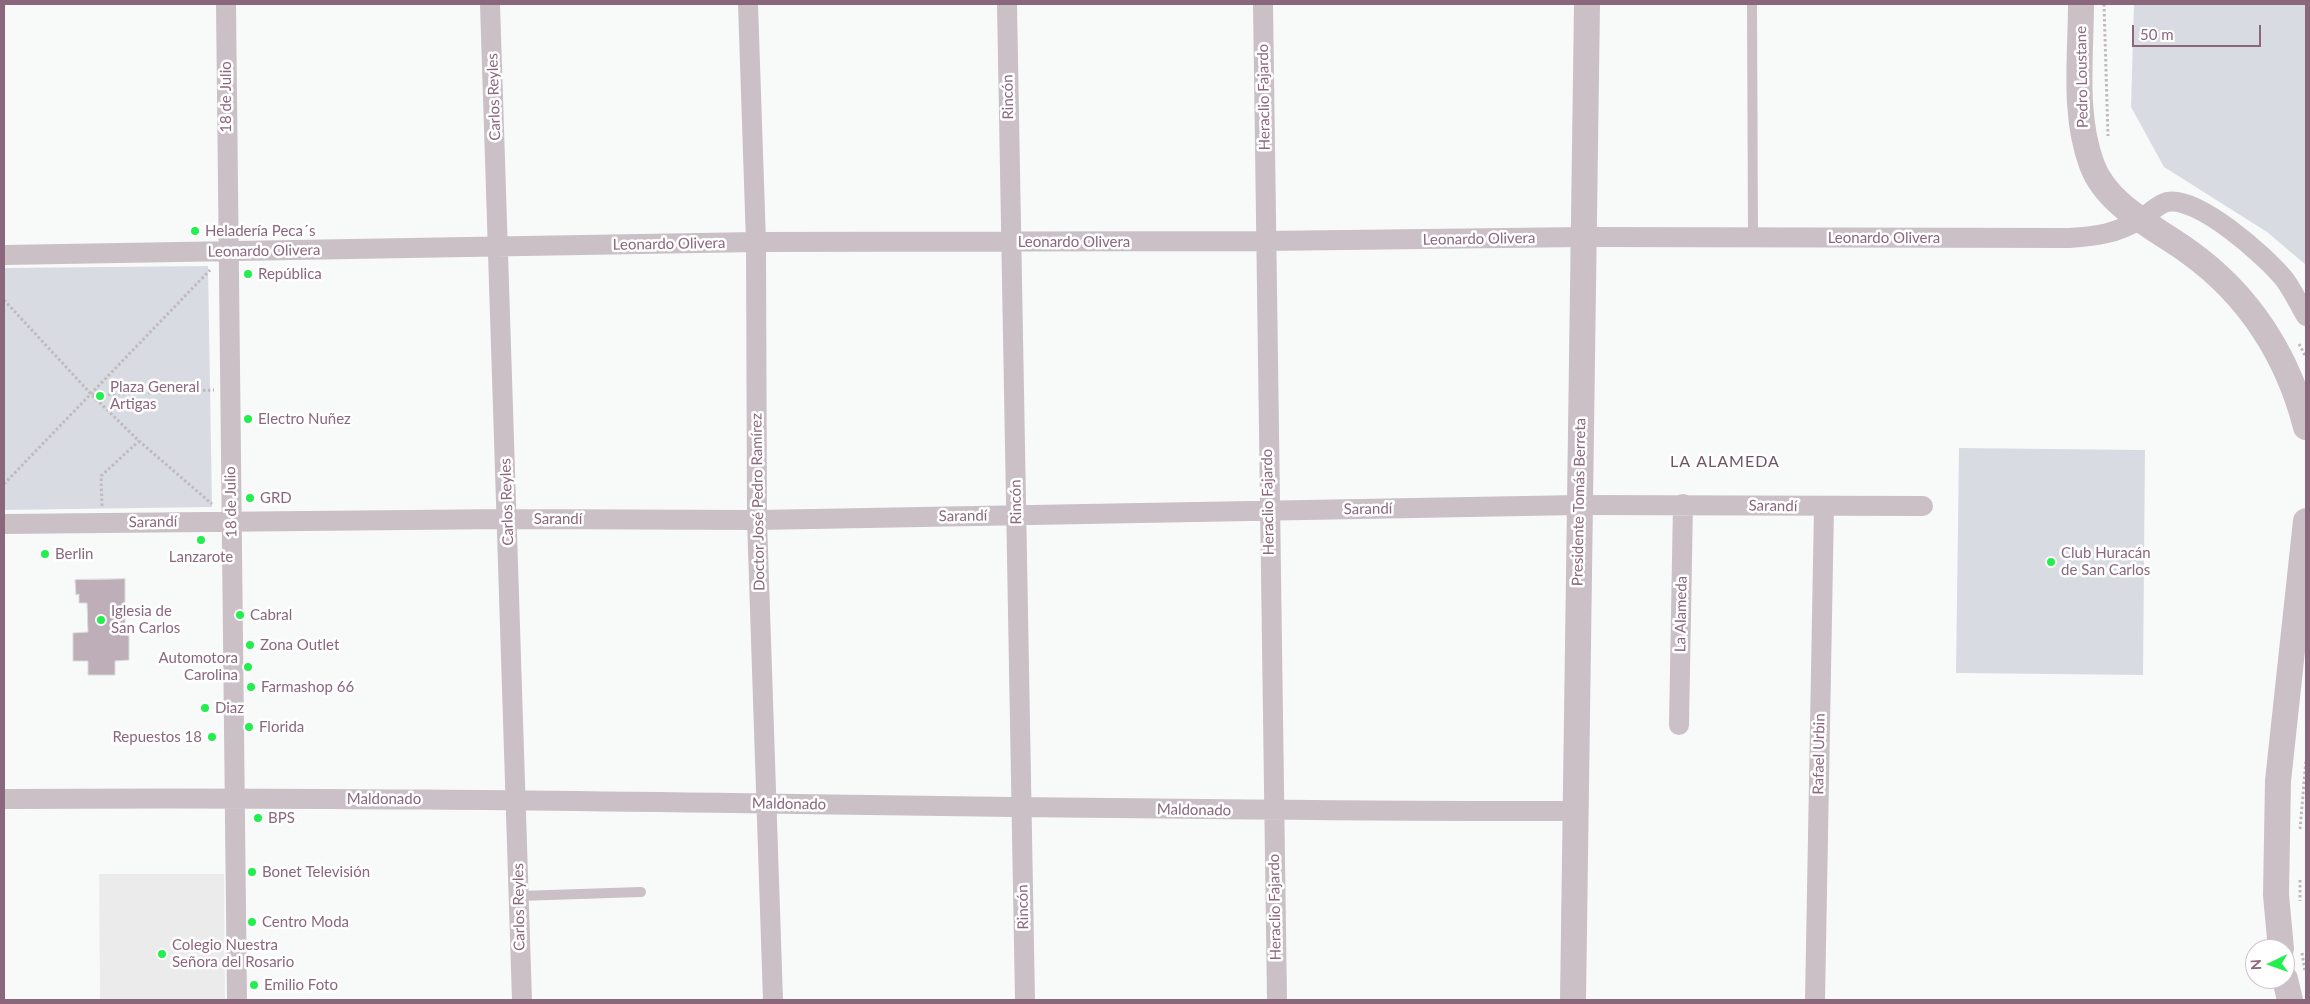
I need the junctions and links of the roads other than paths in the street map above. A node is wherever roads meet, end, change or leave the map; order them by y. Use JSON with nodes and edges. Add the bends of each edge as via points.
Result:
{"nodes":[{"id":1,"x":226,"y":4,"type":"edge"},
{"id":2,"x":490,"y":4,"type":"edge"},
{"id":3,"x":748,"y":4,"type":"edge"},
{"id":4,"x":1007,"y":4,"type":"edge"},
{"id":5,"x":1263,"y":4,"type":"edge"},
{"id":6,"x":1586,"y":4,"type":"edge"},
{"id":7,"x":1752,"y":4,"type":"edge"},
{"id":8,"x":2081,"y":4,"type":"edge"},
{"id":9,"x":2141,"y":219,"type":"junction"},
{"id":10,"x":1583,"y":238,"type":"junction"},
{"id":11,"x":1753,"y":238,"type":"junction"},
{"id":12,"x":756,"y":242,"type":"junction"},
{"id":13,"x":1265,"y":242,"type":"junction"},
{"id":14,"x":1011,"y":243,"type":"junction"},
{"id":15,"x":500,"y":248,"type":"junction"},
{"id":16,"x":227,"y":252,"type":"junction"},
{"id":17,"x":4,"y":255,"type":"edge"},
{"id":18,"x":2306,"y":316,"type":"edge"},
{"id":19,"x":2306,"y":428,"type":"edge"},
{"id":20,"x":1683,"y":504,"type":"junction"},
{"id":21,"x":1579,"y":505,"type":"junction"},
{"id":22,"x":1923,"y":506,"type":"dead end"},
{"id":23,"x":1824,"y":507,"type":"junction"},
{"id":24,"x":1268,"y":511,"type":"junction"},
{"id":25,"x":1016,"y":516,"type":"junction"},
{"id":26,"x":508,"y":519,"type":"junction"},
{"id":27,"x":757,"y":520,"type":"junction"},
{"id":28,"x":231,"y":521,"type":"junction"},
{"id":29,"x":2306,"y":521,"type":"edge"},
{"id":30,"x":4,"y":524,"type":"edge"},
{"id":31,"x":1679,"y":725,"type":"dead end"},
{"id":32,"x":235,"y":798,"type":"junction"},
{"id":33,"x":4,"y":799,"type":"edge"},
{"id":34,"x":517,"y":800,"type":"junction"},
{"id":35,"x":766,"y":804,"type":"junction"},
{"id":36,"x":1020,"y":807,"type":"junction"},
{"id":37,"x":1575,"y":811,"type":"junction"},
{"id":38,"x":1272,"y":812,"type":"junction"},
{"id":39,"x":641,"y":892,"type":"dead end"},
{"id":40,"x":519,"y":896,"type":"junction"},
{"id":41,"x":2288,"y":939,"type":"edge"},
{"id":42,"x":237,"y":1000,"type":"edge"},
{"id":43,"x":522,"y":1000,"type":"edge"},
{"id":44,"x":773,"y":1000,"type":"edge"},
{"id":45,"x":1025,"y":1000,"type":"edge"},
{"id":46,"x":1277,"y":1000,"type":"edge"},
{"id":47,"x":1573,"y":1000,"type":"edge"},
{"id":48,"x":1815,"y":1000,"type":"edge"}],
"edges":[{"from":1,"to":16,"type":"street","name":"18 de Julio"},
{"from":2,"to":15,"type":"street","name":"Carlos Reyles"},
{"from":3,"to":12,"type":"street","name":"Doctor José Pedro Ramírez"},
{"from":4,"to":14,"type":"street","name":"Rincón"},
{"from":5,"to":13,"type":"street","name":"Heraclio Fajardo"},
{"from":6,"to":10,"type":"street","name":"Presidente Tomás Berreta"},
{"from":7,"to":11,"type":"lane"},
{"from":8,"to":9,"type":"street","name":"Pedro Loustane","via":[[2080,104],[2083,136],[2092,166],[2108,192]]},
{"from":9,"to":11,"type":"street","name":"Leonardo Olivera","via":[[2106,235],[2069,238]]},
{"from":9,"to":18,"type":"street","name":"Leonardo Olivera","via":[[2166,202],[2200,210],[2240,237],[2285,280]]},
{"from":9,"to":19,"type":"street","name":"Pedro Loustane","via":[[2190,253],[2243,300],[2265,330],[2288,371]]},
{"from":10,"to":11,"type":"street","name":"Leonardo Olivera"},
{"from":10,"to":13,"type":"street","name":"Leonardo Olivera"},
{"from":10,"to":21,"type":"street","name":"Presidente Tomás Berreta"},
{"from":12,"to":14,"type":"street","name":"Leonardo Olivera"},
{"from":12,"to":15,"type":"street","name":"Leonardo Olivera"},
{"from":12,"to":27,"type":"street","name":"Doctor José Pedro Ramírez"},
{"from":13,"to":14,"type":"street","name":"Leonardo Olivera"},
{"from":13,"to":24,"type":"street","name":"Heraclio Fajardo"},
{"from":14,"to":25,"type":"street","name":"Rincón"},
{"from":15,"to":16,"type":"street","name":"Leonardo Olivera"},
{"from":15,"to":26,"type":"street","name":"Carlos Reyles"},
{"from":16,"to":17,"type":"street","name":"Leonardo Olivera"},
{"from":16,"to":28,"type":"street","name":"18 de Julio"},
{"from":20,"to":21,"type":"street","name":"Sarandí"},
{"from":20,"to":23,"type":"street","name":"Sarandí"},
{"from":20,"to":31,"type":"street","name":"La Alameda"},
{"from":21,"to":24,"type":"street","name":"Sarandí"},
{"from":21,"to":37,"type":"street","name":"Presidente Tomás Berreta"},
{"from":22,"to":23,"type":"street","name":"Sarandí"},
{"from":23,"to":48,"type":"street","name":"Rafael Urbin"},
{"from":24,"to":25,"type":"street","name":"Sarandí"},
{"from":24,"to":38,"type":"street","name":"Heraclio Fajardo"},
{"from":25,"to":27,"type":"street","name":"Sarandí"},
{"from":25,"to":36,"type":"street","name":"Rincón"},
{"from":26,"to":27,"type":"street","name":"Sarandí"},
{"from":26,"to":28,"type":"street","name":"Sarandí"},
{"from":26,"to":34,"type":"street","name":"Carlos Reyles"},
{"from":27,"to":35,"type":"street","name":"Doctor José Pedro Ramírez"},
{"from":28,"to":30,"type":"street","name":"Sarandí"},
{"from":28,"to":32,"type":"street","name":"18 de Julio"},
{"from":29,"to":41,"type":"street","via":[[2278,781],[2276,895]]},
{"from":32,"to":33,"type":"street","name":"Maldonado"},
{"from":32,"to":34,"type":"street","name":"Maldonado"},
{"from":32,"to":42,"type":"street","name":"18 de Julio"},
{"from":34,"to":35,"type":"street","name":"Maldonado"},
{"from":34,"to":40,"type":"street","name":"Carlos Reyles"},
{"from":35,"to":36,"type":"street","name":"Maldonado"},
{"from":35,"to":44,"type":"street","name":"Doctor José Pedro Ramírez"},
{"from":36,"to":38,"type":"street","name":"Maldonado"},
{"from":36,"to":45,"type":"street","name":"Rincón"},
{"from":37,"to":38,"type":"street","name":"Maldonado"},
{"from":37,"to":47,"type":"street","name":"Presidente Tomás Berreta"},
{"from":38,"to":46,"type":"street","name":"Heraclio Fajardo"},
{"from":39,"to":40,"type":"lane"},
{"from":40,"to":43,"type":"street","name":"Carlos Reyles"}]}
